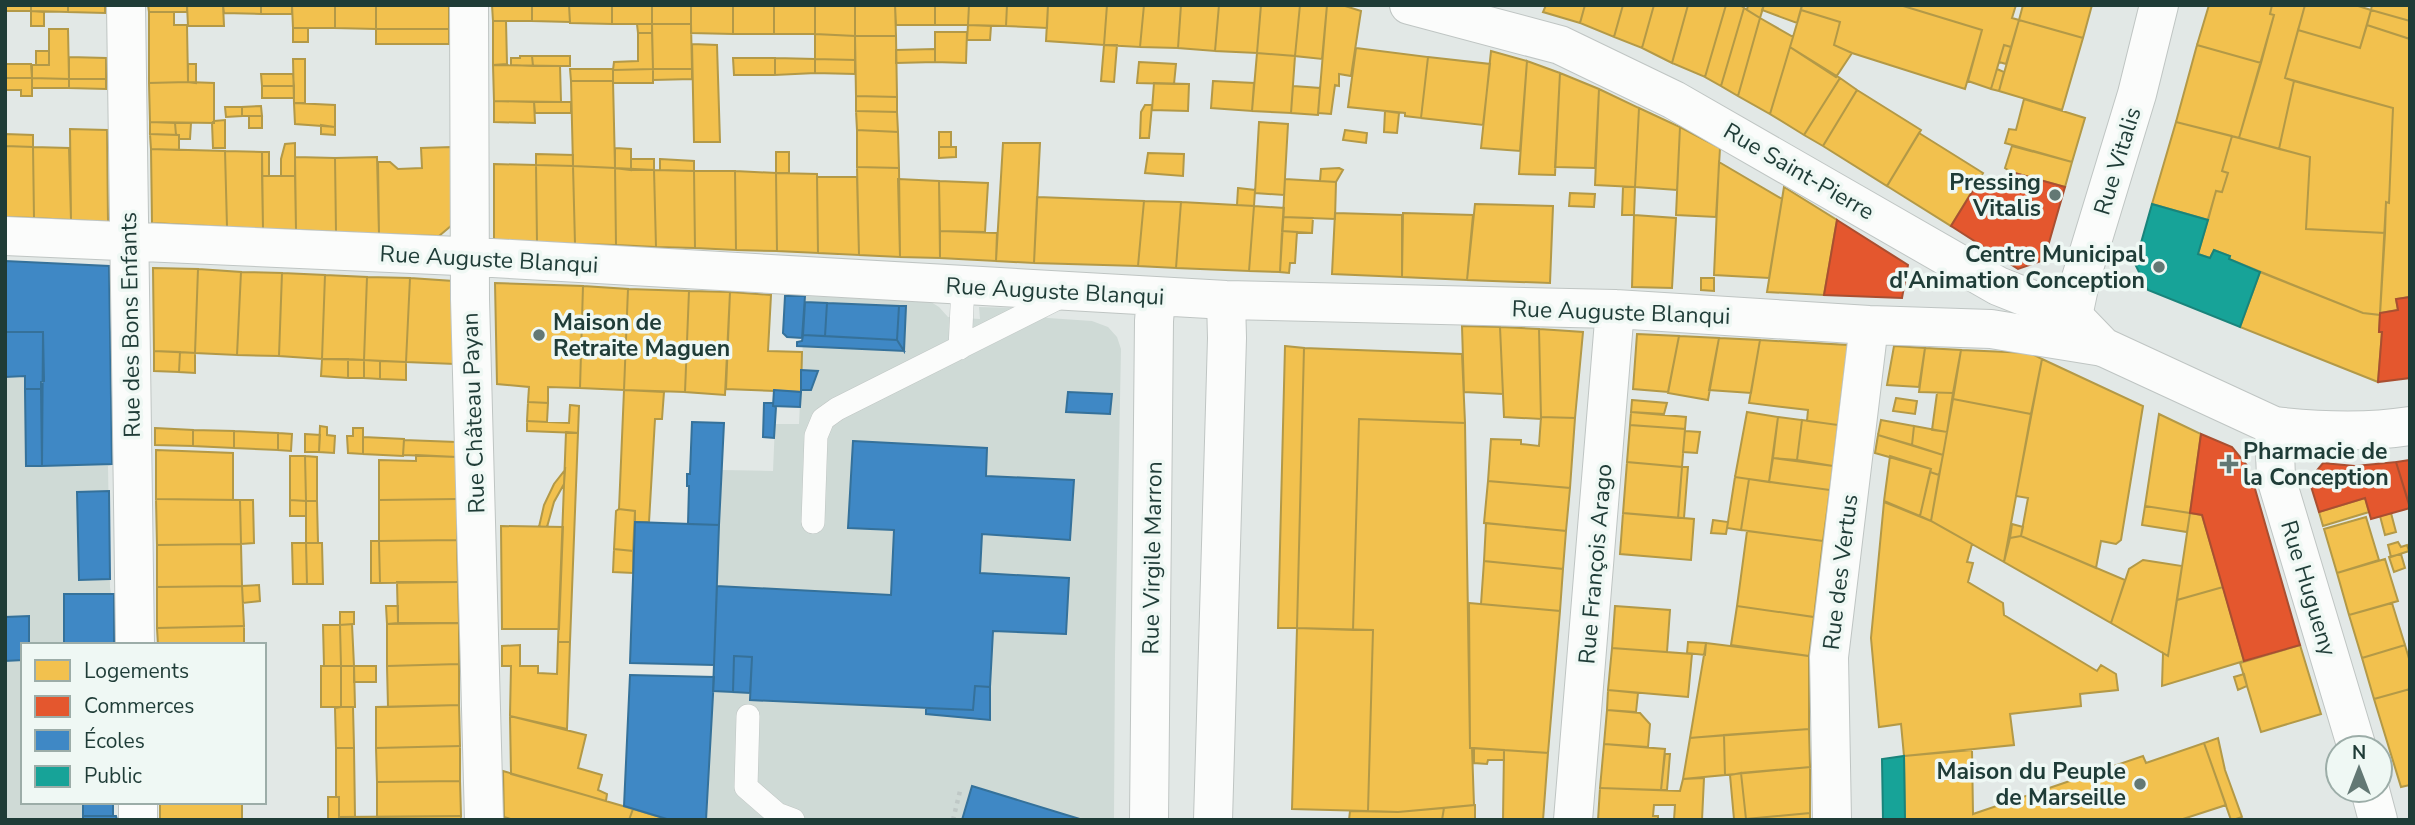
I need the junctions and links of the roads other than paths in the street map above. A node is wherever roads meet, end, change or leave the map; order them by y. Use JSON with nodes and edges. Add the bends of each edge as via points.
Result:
{"nodes":[{"id":1,"x":126,"y":5,"type":"edge"},
{"id":2,"x":469,"y":5,"type":"edge"},
{"id":3,"x":1409,"y":5,"type":"edge"},
{"id":4,"x":2159,"y":5,"type":"edge"},
{"id":5,"x":5,"y":236,"type":"edge"},
{"id":6,"x":129,"y":242,"type":"junction"},
{"id":7,"x":469,"y":257,"type":"junction"},
{"id":8,"x":963,"y":286,"type":"junction"},
{"id":9,"x":1071,"y":292,"type":"junction"},
{"id":10,"x":1156,"y":297,"type":"junction"},
{"id":11,"x":1226,"y":300,"type":"junction"},
{"id":12,"x":1615,"y":309,"type":"junction"},
{"id":13,"x":2073,"y":316,"type":"junction"},
{"id":14,"x":1868,"y":325,"type":"junction"},
{"id":15,"x":2103,"y":347,"type":"junction"},
{"id":16,"x":960,"y":348,"type":"junction"},
{"id":17,"x":2274,"y":426,"type":"junction"},
{"id":18,"x":2410,"y":426,"type":"edge"},
{"id":19,"x":813,"y":523,"type":"dead end"},
{"id":20,"x":135,"y":643,"type":"edge"},
{"id":21,"x":748,"y":716,"type":"dead end"},
{"id":22,"x":2353,"y":734,"type":"edge"},
{"id":23,"x":2410,"y":817,"type":"edge"},
{"id":24,"x":484,"y":820,"type":"edge"},
{"id":25,"x":793,"y":820,"type":"edge"},
{"id":26,"x":1149,"y":820,"type":"edge"},
{"id":27,"x":1213,"y":820,"type":"edge"},
{"id":28,"x":1573,"y":820,"type":"edge"},
{"id":29,"x":1832,"y":820,"type":"edge"},
{"id":30,"x":2401,"y":820,"type":"edge"}],
"edges":[{"from":1,"to":6,"type":"street","name":"Rue des Bons Enfants"},
{"from":2,"to":7,"type":"street","name":"Rue Château Payan"},
{"from":3,"to":13,"type":"street","name":"Rue Saint-Pierre","via":[[1560,45],[1674,100],[1998,286]]},
{"from":4,"to":13,"type":"street","name":"Rue Vitalis"},
{"from":5,"to":6,"type":"street","name":"Rue Auguste Blanqui"},
{"from":6,"to":7,"type":"street","name":"Rue Auguste Blanqui"},
{"from":6,"to":20,"type":"street","name":"Rue des Bons Enfants"},
{"from":7,"to":8,"type":"street","name":"Rue Auguste Blanqui"},
{"from":7,"to":24,"type":"street","name":"Rue Château Payan"},
{"from":8,"to":9,"type":"street","name":"Rue Auguste Blanqui"},
{"from":8,"to":16,"type":"lane"},
{"from":9,"to":10,"type":"street","name":"Rue Auguste Blanqui"},
{"from":9,"to":16,"type":"lane"},
{"from":10,"to":11,"type":"street","name":"Rue Auguste Blanqui"},
{"from":10,"to":26,"type":"street","name":"Rue Virgile Marron"},
{"from":11,"to":12,"type":"street","name":"Rue Auguste Blanqui"},
{"from":11,"to":27,"type":"street"},
{"from":12,"to":14,"type":"street","name":"Rue Auguste Blanqui"},
{"from":12,"to":28,"type":"street","name":"Rue François Arago"},
{"from":13,"to":15,"type":"street","name":"Rue Saint-Pierre"},
{"from":14,"to":15,"type":"street","name":"Rue Auguste Blanqui","via":[[1991,329]]},
{"from":14,"to":29,"type":"street","name":"Rue des Vertus","via":[[1829,657]]},
{"from":15,"to":17,"type":"street","name":"Rue Saint-Pierre"},
{"from":16,"to":19,"type":"lane","via":[[823,419],[816,436]]},
{"from":17,"to":18,"type":"street","name":"Rue Saint-Pierre","via":[[2382,430]]},
{"from":17,"to":22,"type":"street","name":"Rue Hugueny","via":[[2277,478]]},
{"from":21,"to":25,"type":"lane","via":[[746,787],[777,814]]},
{"from":23,"to":30,"type":"street"}]}
